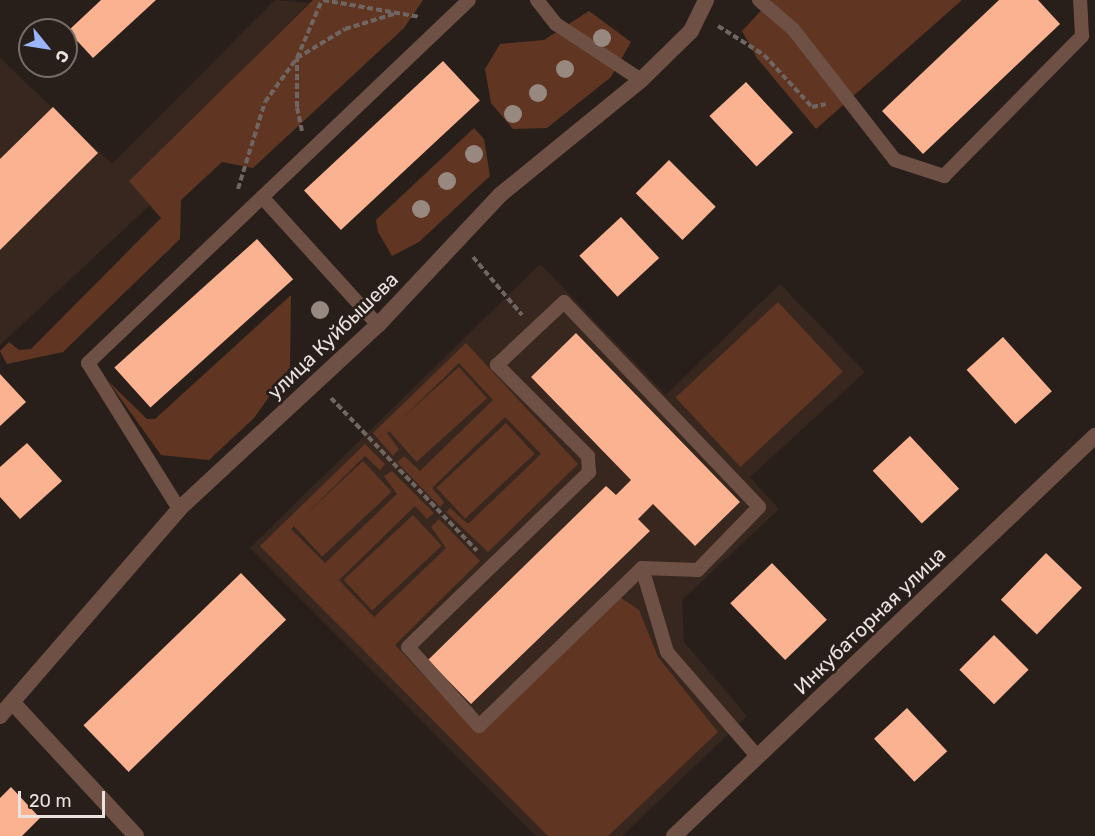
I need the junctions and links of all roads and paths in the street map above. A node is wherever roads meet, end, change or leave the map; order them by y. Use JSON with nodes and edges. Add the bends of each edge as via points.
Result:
{"nodes":[{"id":1,"x":323,"y":0,"type":"edge"},
{"id":2,"x":469,"y":0,"type":"edge"},
{"id":3,"x":537,"y":0,"type":"edge"},
{"id":4,"x":759,"y":0,"type":"edge"},
{"id":5,"x":1080,"y":0,"type":"edge"},
{"id":6,"x":703,"y":7,"type":"edge"},
{"id":7,"x":398,"y":13,"type":"junction"},
{"id":8,"x":447,"y":21,"type":"junction"},
{"id":9,"x":297,"y":58,"type":"junction"},
{"id":10,"x":641,"y":81,"type":"junction"},
{"id":11,"x":847,"y":99,"type":"junction"},
{"id":12,"x":316,"y":146,"type":"junction"},
{"id":13,"x":262,"y":197,"type":"junction"},
{"id":14,"x":229,"y":229,"type":"junction"},
{"id":15,"x":459,"y":240,"type":"junction"},
{"id":16,"x":378,"y":325,"type":"junction"},
{"id":17,"x":534,"y":330,"type":"junction"},
{"id":18,"x":316,"y":382,"type":"junction"},
{"id":19,"x":1095,"y":436,"type":"edge"},
{"id":20,"x":179,"y":509,"type":"junction"},
{"id":21,"x":492,"y":566,"type":"junction"},
{"id":22,"x":642,"y":568,"type":"junction"},
{"id":23,"x":13,"y":703,"type":"junction"},
{"id":24,"x":0,"y":716,"type":"edge"},
{"id":25,"x":758,"y":757,"type":"junction"},
{"id":26,"x":136,"y":836,"type":"edge"},
{"id":27,"x":674,"y":836,"type":"edge"}],
"edges":[{"from":1,"to":7,"type":"path"},
{"from":1,"to":9,"type":"path"},
{"from":2,"to":8,"type":"lane"},
{"from":3,"to":10,"type":"lane","via":[[556,24]]},
{"from":4,"to":11,"type":"lane","via":[[793,28]]},
{"from":5,"to":11,"type":"lane","via":[[1082,36],[944,176],[896,160]]},
{"from":6,"to":10,"type":"street","name":"улица Куйбышева","via":[[691,31]]},
{"from":6,"to":11,"type":"path","via":[[764,55],[812,107]]},
{"from":7,"to":8,"type":"path"},
{"from":7,"to":9,"type":"path","via":[[345,29]]},
{"from":8,"to":12,"type":"lane"},
{"from":9,"to":12,"type":"path","via":[[301,130]]},
{"from":9,"to":14,"type":"path","via":[[265,102],[243,166]]},
{"from":10,"to":15,"type":"street","name":"улица Куйбышева","via":[[500,195]]},
{"from":12,"to":13,"type":"lane"},
{"from":13,"to":14,"type":"lane"},
{"from":13,"to":16,"type":"lane"},
{"from":14,"to":20,"type":"lane","via":[[88,363]]},
{"from":15,"to":16,"type":"street","name":"улица Куйбышева"},
{"from":15,"to":17,"type":"path"},
{"from":16,"to":18,"type":"street","name":"улица Куйбышева"},
{"from":17,"to":21,"type":"lane","via":[[497,365],[588,456],[589,472]]},
{"from":17,"to":22,"type":"lane","via":[[564,302],[759,507],[698,570]]},
{"from":18,"to":20,"type":"street","name":"улица Куйбышева"},
{"from":18,"to":21,"type":"path"},
{"from":19,"to":25,"type":"street","name":"Инкубаторная улица"},
{"from":20,"to":23,"type":"street","name":"улица Куйбышева"},
{"from":21,"to":22,"type":"lane","via":[[408,648],[479,726]]},
{"from":22,"to":25,"type":"lane","via":[[667,652]]},
{"from":23,"to":24,"type":"street","name":"улица Куйбышева"},
{"from":23,"to":26,"type":"street"},
{"from":25,"to":27,"type":"street","name":"Инкубаторная улица"}]}
